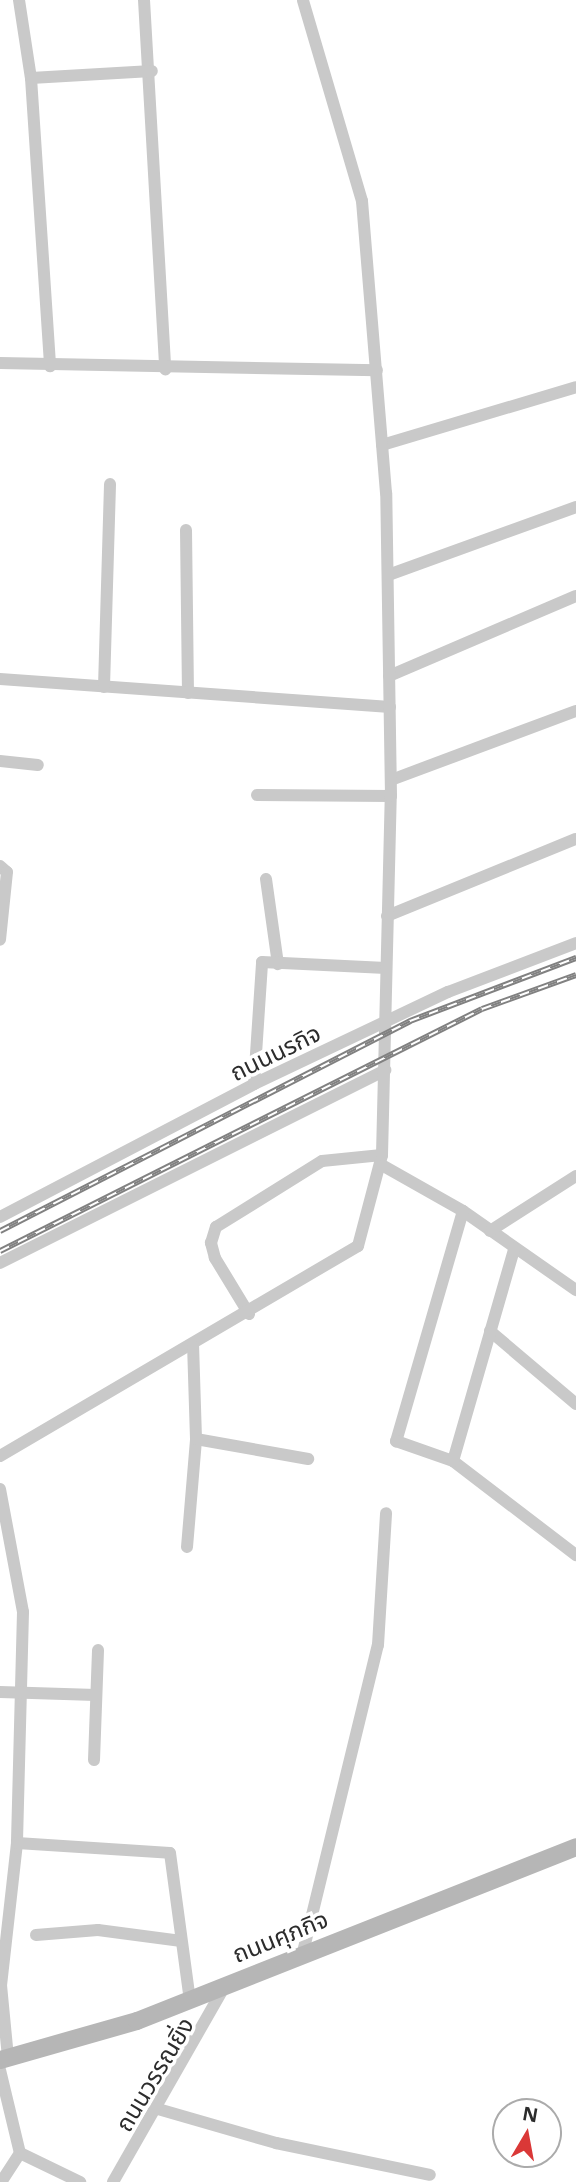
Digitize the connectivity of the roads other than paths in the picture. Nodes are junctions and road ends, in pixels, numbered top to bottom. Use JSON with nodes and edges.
{"nodes":[{"id":1,"x":19,"y":0,"type":"edge"},
{"id":2,"x":144,"y":0,"type":"edge"},
{"id":3,"x":303,"y":0,"type":"edge"},
{"id":4,"x":152,"y":71,"type":"junction"},
{"id":5,"x":31,"y":78,"type":"junction"},
{"id":6,"x":0,"y":363,"type":"edge"},
{"id":7,"x":50,"y":366,"type":"junction"},
{"id":8,"x":165,"y":369,"type":"junction"},
{"id":9,"x":377,"y":370,"type":"junction"},
{"id":10,"x":576,"y":387,"type":"edge"},
{"id":11,"x":382,"y":445,"type":"junction"},
{"id":12,"x":110,"y":484,"type":"dead end"},
{"id":13,"x":576,"y":507,"type":"edge"},
{"id":14,"x":187,"y":530,"type":"dead end"},
{"id":15,"x":391,"y":574,"type":"junction"},
{"id":16,"x":576,"y":596,"type":"edge"},
{"id":17,"x":389,"y":676,"type":"junction"},
{"id":18,"x":0,"y":679,"type":"edge"},
{"id":19,"x":104,"y":687,"type":"junction"},
{"id":20,"x":188,"y":693,"type":"junction"},
{"id":21,"x":390,"y":707,"type":"junction"},
{"id":22,"x":576,"y":711,"type":"edge"},
{"id":23,"x":0,"y":761,"type":"edge"},
{"id":24,"x":38,"y":765,"type":"dead end"},
{"id":25,"x":391,"y":779,"type":"junction"},
{"id":26,"x":257,"y":795,"type":"dead end"},
{"id":27,"x":391,"y":796,"type":"junction"},
{"id":28,"x":576,"y":839,"type":"edge"},
{"id":29,"x":0,"y":866,"type":"edge"},
{"id":30,"x":266,"y":879,"type":"dead end"},
{"id":31,"x":387,"y":916,"type":"junction"},
{"id":32,"x":0,"y":940,"type":"edge"},
{"id":33,"x":576,"y":943,"type":"edge"},
{"id":34,"x":278,"y":964,"type":"junction"},
{"id":35,"x":386,"y":968,"type":"junction"},
{"id":36,"x":386,"y":1022,"type":"junction"},
{"id":37,"x":385,"y":1070,"type":"junction"},
{"id":38,"x":254,"y":1084,"type":"junction"},
{"id":39,"x":381,"y":1159,"type":"junction"},
{"id":40,"x":576,"y":1177,"type":"edge"},
{"id":41,"x":463,"y":1211,"type":"junction"},
{"id":42,"x":0,"y":1217,"type":"edge"},
{"id":43,"x":490,"y":1231,"type":"junction"},
{"id":44,"x":514,"y":1249,"type":"junction"},
{"id":45,"x":0,"y":1263,"type":"edge"},
{"id":46,"x":576,"y":1290,"type":"edge"},
{"id":47,"x":249,"y":1314,"type":"junction"},
{"id":48,"x":491,"y":1331,"type":"junction"},
{"id":49,"x":192,"y":1346,"type":"junction"},
{"id":50,"x":576,"y":1404,"type":"edge"},
{"id":51,"x":196,"y":1439,"type":"junction"},
{"id":52,"x":0,"y":1456,"type":"edge"},
{"id":53,"x":308,"y":1458,"type":"dead end"},
{"id":54,"x":453,"y":1461,"type":"junction"},
{"id":55,"x":0,"y":1489,"type":"edge"},
{"id":56,"x":386,"y":1513,"type":"dead end"},
{"id":57,"x":187,"y":1547,"type":"dead end"},
{"id":58,"x":576,"y":1555,"type":"edge"},
{"id":59,"x":98,"y":1650,"type":"dead end"},
{"id":60,"x":0,"y":1692,"type":"edge"},
{"id":61,"x":23,"y":1692,"type":"junction"},
{"id":62,"x":96,"y":1695,"type":"junction"},
{"id":63,"x":94,"y":1760,"type":"dead end"},
{"id":64,"x":17,"y":1843,"type":"junction"},
{"id":65,"x":576,"y":1847,"type":"edge"},
{"id":66,"x":36,"y":1934,"type":"dead end"},
{"id":67,"x":181,"y":1941,"type":"junction"},
{"id":68,"x":303,"y":1952,"type":"junction"},
{"id":69,"x":226,"y":1984,"type":"junction"},
{"id":70,"x":190,"y":2001,"type":"junction"},
{"id":71,"x":3,"y":2063,"type":"edge"},
{"id":72,"x":158,"y":2109,"type":"junction"},
{"id":73,"x":20,"y":2153,"type":"junction"},
{"id":74,"x":3,"y":2164,"type":"edge"},
{"id":75,"x":430,"y":2175,"type":"dead end"},
{"id":76,"x":1,"y":2182,"type":"edge"},
{"id":77,"x":80,"y":2182,"type":"edge"},
{"id":78,"x":113,"y":2182,"type":"edge"}],
"edges":[{"from":1,"to":5,"type":"street"},
{"from":2,"to":4,"type":"street"},
{"from":3,"to":9,"type":"street"},
{"from":4,"to":5,"type":"street"},
{"from":4,"to":8,"type":"street"},
{"from":5,"to":7,"type":"street"},
{"from":6,"to":7,"type":"street"},
{"from":7,"to":8,"type":"street"},
{"from":8,"to":9,"type":"street"},
{"from":9,"to":11,"type":"street"},
{"from":10,"to":11,"type":"street"},
{"from":11,"to":15,"type":"street"},
{"from":12,"to":19,"type":"street"},
{"from":13,"to":15,"type":"street"},
{"from":14,"to":20,"type":"street"},
{"from":15,"to":17,"type":"street"},
{"from":16,"to":17,"type":"street"},
{"from":17,"to":21,"type":"street"},
{"from":18,"to":19,"type":"street"},
{"from":19,"to":20,"type":"street"},
{"from":20,"to":21,"type":"street"},
{"from":21,"to":25,"type":"street"},
{"from":22,"to":25,"type":"street"},
{"from":23,"to":24,"type":"street"},
{"from":25,"to":27,"type":"street"},
{"from":26,"to":27,"type":"street"},
{"from":27,"to":31,"type":"street"},
{"from":28,"to":31,"type":"street"},
{"from":29,"to":32,"type":"street"},
{"from":30,"to":34,"type":"street"},
{"from":31,"to":35,"type":"street"},
{"from":33,"to":36,"type":"street","name":"ถนนนรกิจ"},
{"from":34,"to":35,"type":"street"},
{"from":34,"to":38,"type":"street"},
{"from":35,"to":36,"type":"street"},
{"from":36,"to":37,"type":"street"},
{"from":36,"to":38,"type":"street","name":"ถนนนรกิจ"},
{"from":37,"to":39,"type":"street"},
{"from":37,"to":45,"type":"street"},
{"from":38,"to":42,"type":"street","name":"ถนนนรกิจ"},
{"from":39,"to":41,"type":"street"},
{"from":39,"to":47,"type":"street"},
{"from":39,"to":47,"type":"street"},
{"from":40,"to":43,"type":"street"},
{"from":41,"to":43,"type":"street"},
{"from":41,"to":54,"type":"street"},
{"from":43,"to":44,"type":"street"},
{"from":44,"to":46,"type":"street"},
{"from":44,"to":48,"type":"street"},
{"from":47,"to":49,"type":"street"},
{"from":48,"to":50,"type":"street"},
{"from":48,"to":54,"type":"street"},
{"from":49,"to":51,"type":"street"},
{"from":49,"to":52,"type":"street"},
{"from":51,"to":53,"type":"street"},
{"from":51,"to":57,"type":"street"},
{"from":54,"to":58,"type":"street"},
{"from":55,"to":61,"type":"street"},
{"from":56,"to":68,"type":"street"},
{"from":59,"to":62,"type":"street"},
{"from":60,"to":61,"type":"street"},
{"from":61,"to":62,"type":"street"},
{"from":61,"to":64,"type":"street"},
{"from":62,"to":63,"type":"street"},
{"from":64,"to":67,"type":"street"},
{"from":64,"to":71,"type":"street"},
{"from":65,"to":68,"type":"main road","name":"ถนนศุภกิจ"},
{"from":66,"to":67,"type":"street"},
{"from":67,"to":70,"type":"street"},
{"from":68,"to":69,"type":"main road","name":"ถนนศุภกิจ"},
{"from":69,"to":70,"type":"main road","name":"ถนนศุภกิจ"},
{"from":69,"to":72,"type":"street","name":"ถนนวรรณยิ่ง"},
{"from":70,"to":71,"type":"main road","name":"ถนนศุภกิจ"},
{"from":71,"to":73,"type":"street"},
{"from":72,"to":75,"type":"street"},
{"from":72,"to":78,"type":"street","name":"ถนนวรรณยิ่ง"},
{"from":73,"to":74,"type":"street"},
{"from":73,"to":77,"type":"street"},
{"from":74,"to":76,"type":"street"}]}
